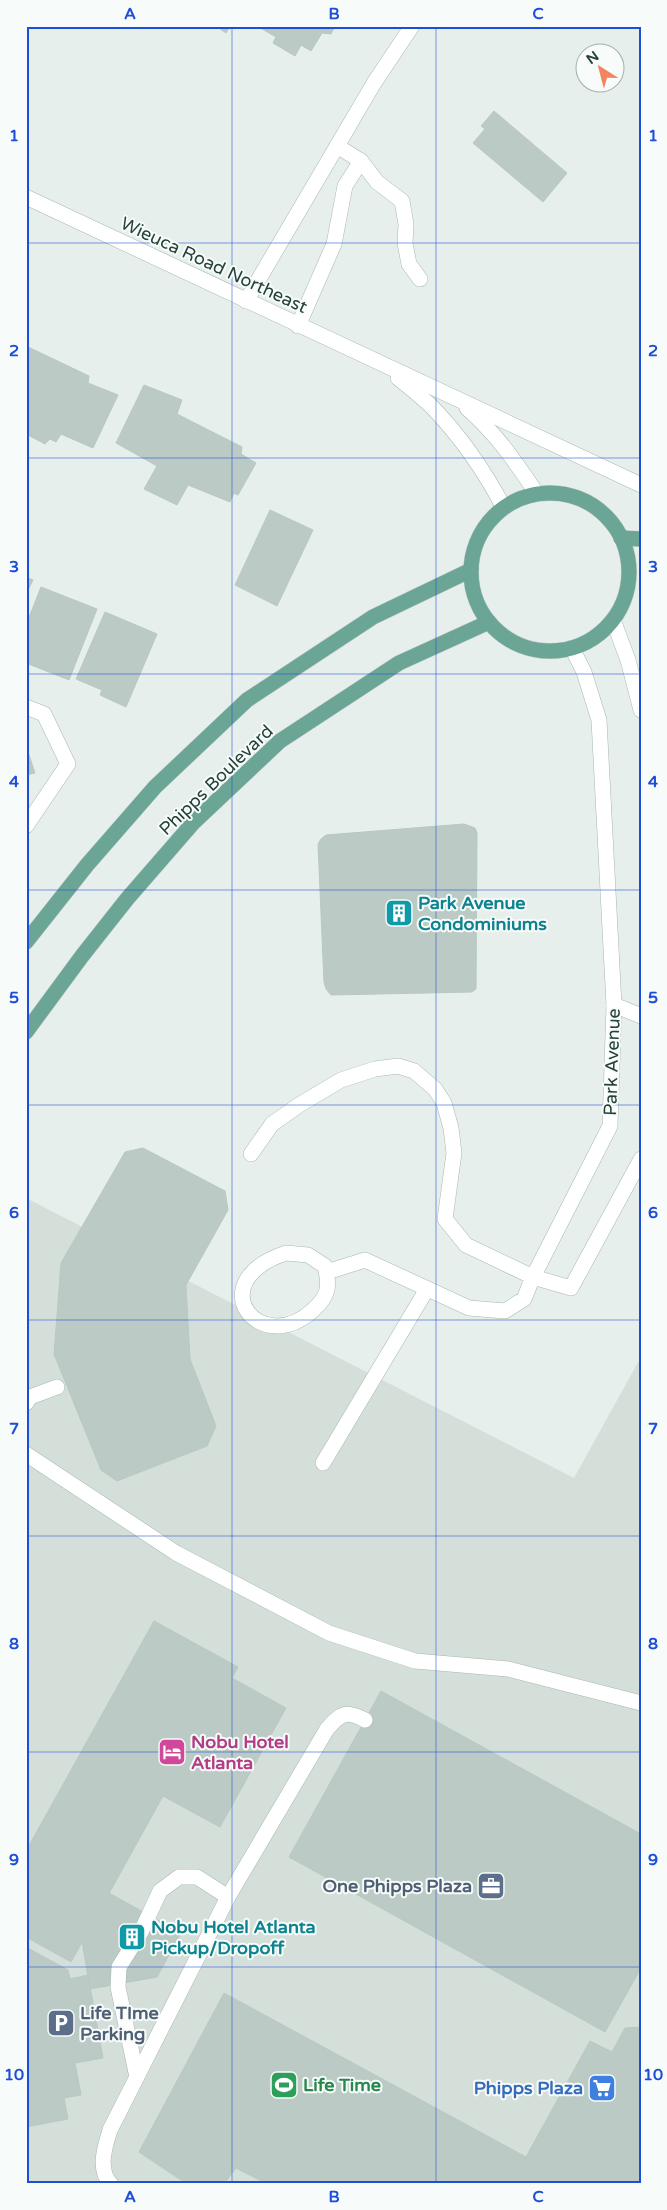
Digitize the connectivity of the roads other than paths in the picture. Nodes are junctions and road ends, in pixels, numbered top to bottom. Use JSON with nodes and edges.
{"nodes":[{"id":1,"x":412,"y":26,"type":"edge"},
{"id":2,"x":337,"y":146,"type":"junction"},
{"id":3,"x":361,"y":161,"type":"junction"},
{"id":4,"x":26,"y":197,"type":"edge"},
{"id":5,"x":420,"y":279,"type":"dead end"},
{"id":6,"x":246,"y":301,"type":"junction"},
{"id":7,"x":298,"y":326,"type":"junction"},
{"id":8,"x":385,"y":367,"type":"junction"},
{"id":9,"x":454,"y":397,"type":"junction"},
{"id":10,"x":641,"y":485,"type":"edge"},
{"id":11,"x":537,"y":494,"type":"junction"},
{"id":12,"x":504,"y":508,"type":"junction"},
{"id":13,"x":621,"y":538,"type":"junction"},
{"id":14,"x":641,"y":539,"type":"edge"},
{"id":15,"x":471,"y":570,"type":"junction"},
{"id":16,"x":634,"y":591,"type":"edge"},
{"id":17,"x":613,"y":620,"type":"junction"},
{"id":18,"x":489,"y":622,"type":"junction"},
{"id":19,"x":572,"y":648,"type":"junction"},
{"id":20,"x":26,"y":707,"type":"edge"},
{"id":21,"x":641,"y":710,"type":"edge"},
{"id":22,"x":26,"y":826,"type":"edge"},
{"id":23,"x":26,"y":942,"type":"edge"},
{"id":24,"x":614,"y":1005,"type":"junction"},
{"id":25,"x":641,"y":1016,"type":"edge"},
{"id":26,"x":26,"y":1032,"type":"edge"},
{"id":27,"x":251,"y":1154,"type":"dead end"},
{"id":28,"x":641,"y":1159,"type":"edge"},
{"id":29,"x":327,"y":1272,"type":"junction"},
{"id":30,"x":533,"y":1277,"type":"junction"},
{"id":31,"x":427,"y":1289,"type":"junction"},
{"id":32,"x":58,"y":1387,"type":"dead end"},
{"id":33,"x":26,"y":1403,"type":"edge"},
{"id":34,"x":26,"y":1454,"type":"edge"},
{"id":35,"x":323,"y":1463,"type":"dead end"},
{"id":36,"x":641,"y":1703,"type":"edge"},
{"id":37,"x":365,"y":1720,"type":"dead end"},
{"id":38,"x":228,"y":1897,"type":"junction"},
{"id":39,"x":164,"y":2022,"type":"junction"},
{"id":40,"x":127,"y":2026,"type":"junction"},
{"id":41,"x":137,"y":2077,"type":"junction"},
{"id":42,"x":109,"y":2183,"type":"edge"}],
"edges":[{"from":1,"to":2,"type":"street"},
{"from":2,"to":3,"type":"street"},
{"from":2,"to":6,"type":"street"},
{"from":3,"to":5,"type":"street"},
{"from":3,"to":7,"type":"street"},
{"from":4,"to":6,"type":"street","name":"Wieuca Road Northeast"},
{"from":6,"to":7,"type":"street","name":"Wieuca Road Northeast"},
{"from":7,"to":8,"type":"street","name":"Wieuca Road Northeast"},
{"from":8,"to":9,"type":"street","name":"Wieuca Road Northeast"},
{"from":8,"to":12,"type":"street","name":"Wieuca Road Northeast"},
{"from":9,"to":10,"type":"street","name":"Wieuca Road Northeast"},
{"from":9,"to":11,"type":"street","name":"Wieuca Road Northeast"},
{"from":11,"to":12,"type":"main road"},
{"from":11,"to":13,"type":"main road"},
{"from":12,"to":15,"type":"main road"},
{"from":13,"to":14,"type":"main road"},
{"from":13,"to":16,"type":"main road"},
{"from":15,"to":18,"type":"main road"},
{"from":15,"to":23,"type":"main road","name":"Phipps Boulevard"},
{"from":16,"to":17,"type":"main road"},
{"from":17,"to":19,"type":"main road"},
{"from":17,"to":21,"type":"street"},
{"from":18,"to":19,"type":"main road"},
{"from":18,"to":26,"type":"main road","name":"Phipps Boulevard"},
{"from":19,"to":24,"type":"street","name":"Park Avenue"},
{"from":20,"to":22,"type":"street"},
{"from":24,"to":25,"type":"street"},
{"from":24,"to":30,"type":"street","name":"Park Avenue"},
{"from":27,"to":30,"type":"street"},
{"from":28,"to":30,"type":"street"},
{"from":29,"to":29,"type":"street"},
{"from":29,"to":31,"type":"street","name":"Park Avenue"},
{"from":30,"to":31,"type":"street","name":"Park Avenue"},
{"from":31,"to":35,"type":"street"},
{"from":32,"to":33,"type":"street"},
{"from":34,"to":36,"type":"street"},
{"from":37,"to":38,"type":"street"},
{"from":38,"to":39,"type":"street"},
{"from":38,"to":40,"type":"street"},
{"from":39,"to":40,"type":"street"},
{"from":39,"to":41,"type":"street"},
{"from":40,"to":41,"type":"street"},
{"from":41,"to":42,"type":"street"}]}
